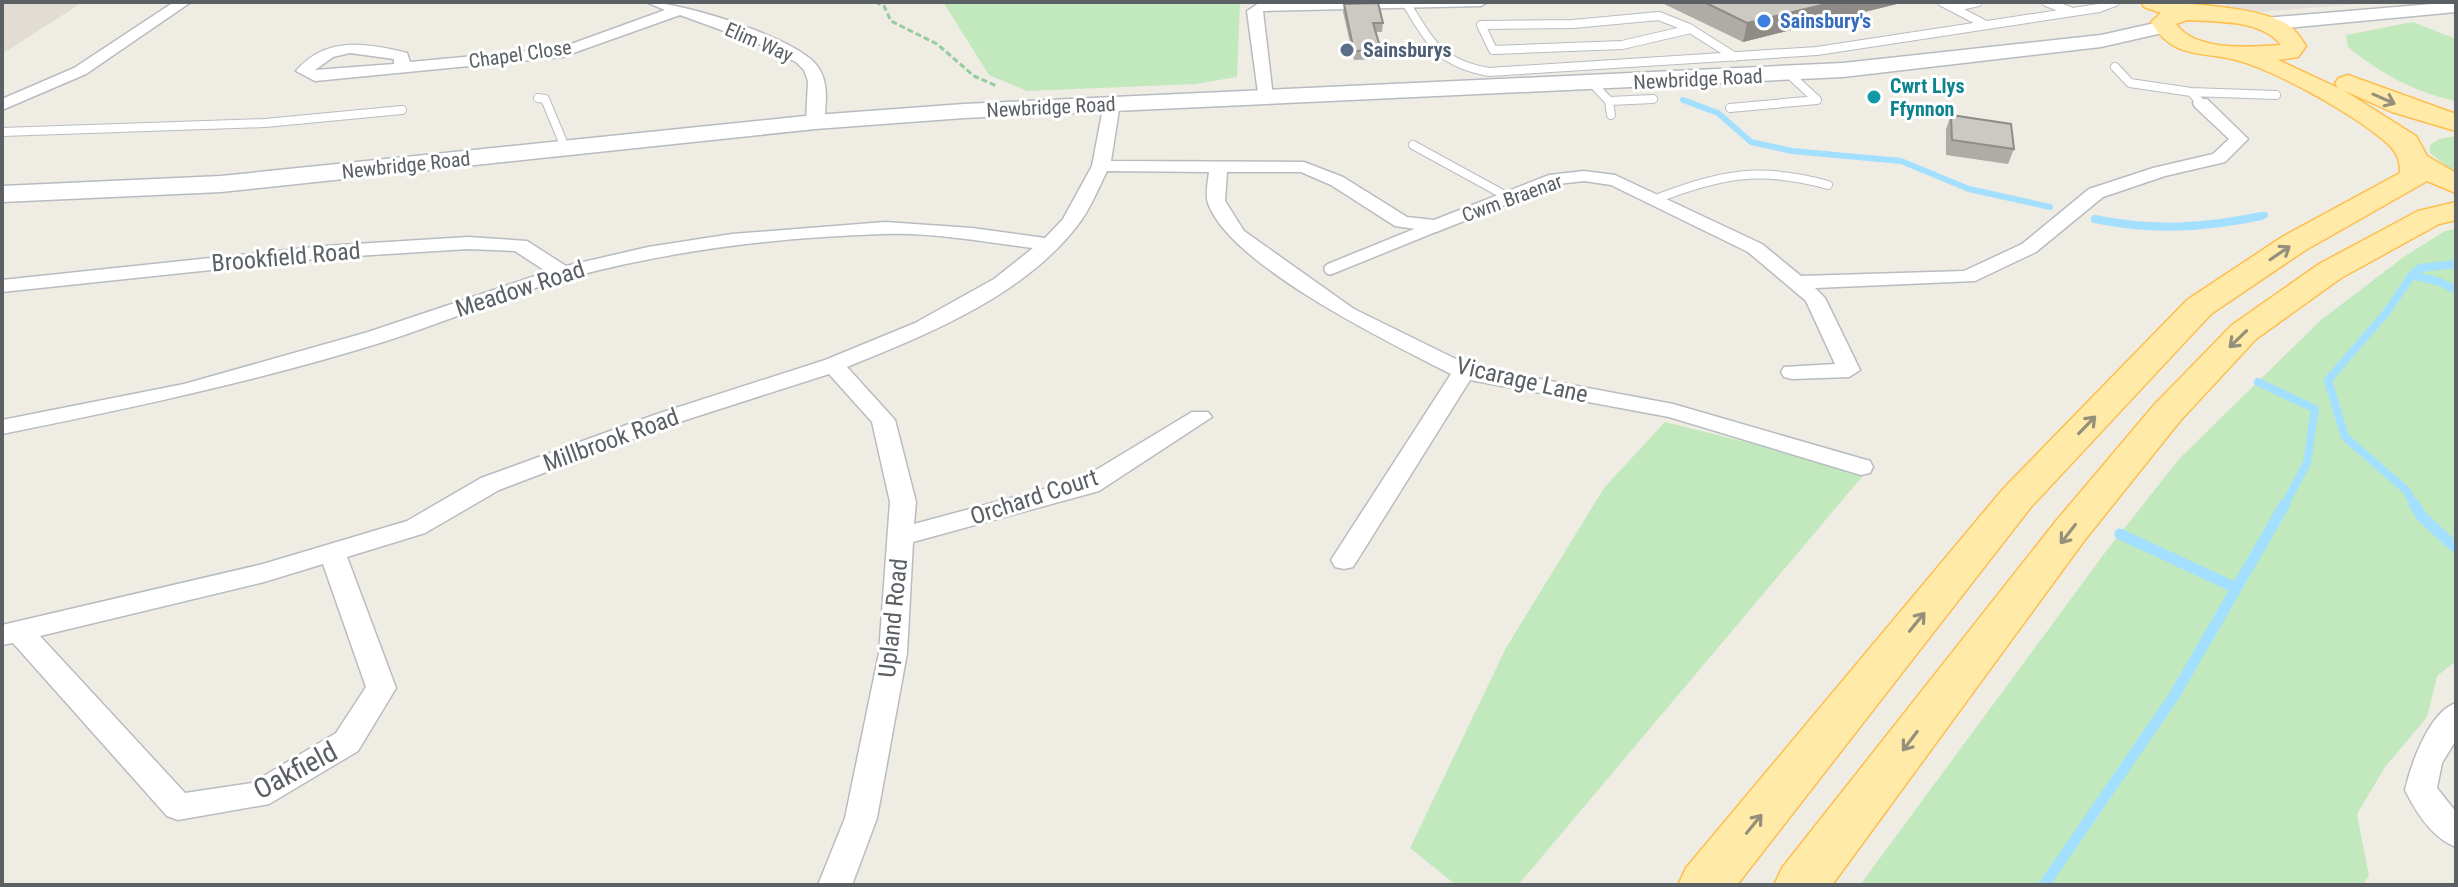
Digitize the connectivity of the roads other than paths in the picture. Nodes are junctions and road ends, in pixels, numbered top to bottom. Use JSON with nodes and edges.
{"nodes":[{"id":1,"x":184,"y":2,"type":"edge"},
{"id":2,"x":653,"y":2,"type":"edge"},
{"id":3,"x":1481,"y":2,"type":"edge"},
{"id":4,"x":1942,"y":2,"type":"edge"},
{"id":5,"x":1978,"y":2,"type":"edge"},
{"id":6,"x":2046,"y":2,"type":"edge"},
{"id":7,"x":2115,"y":2,"type":"edge"},
{"id":8,"x":2152,"y":2,"type":"edge"},
{"id":9,"x":1406,"y":3,"type":"edge"},
{"id":10,"x":1257,"y":4,"type":"edge"},
{"id":11,"x":1956,"y":7,"type":"junction"},
{"id":12,"x":2456,"y":7,"type":"edge"},
{"id":13,"x":680,"y":10,"type":"junction"},
{"id":14,"x":2072,"y":12,"type":"junction"},
{"id":15,"x":2187,"y":13,"type":"junction"},
{"id":16,"x":1984,"y":24,"type":"junction"},
{"id":17,"x":2264,"y":24,"type":"junction"},
{"id":18,"x":2164,"y":27,"type":"junction"},
{"id":19,"x":1691,"y":29,"type":"junction"},
{"id":20,"x":2101,"y":41,"type":"junction"},
{"id":21,"x":2209,"y":49,"type":"junction"},
{"id":22,"x":2289,"y":52,"type":"junction"},
{"id":23,"x":2235,"y":54,"type":"junction"},
{"id":24,"x":1735,"y":57,"type":"junction"},
{"id":25,"x":2115,"y":67,"type":"dead end"},
{"id":26,"x":403,"y":68,"type":"junction"},
{"id":27,"x":1789,"y":74,"type":"junction"},
{"id":28,"x":1601,"y":92,"type":"junction"},
{"id":29,"x":2276,"y":95,"type":"dead end"},
{"id":30,"x":1265,"y":97,"type":"junction"},
{"id":31,"x":538,"y":98,"type":"dead end"},
{"id":32,"x":2196,"y":98,"type":"junction"},
{"id":33,"x":1653,"y":99,"type":"dead end"},
{"id":34,"x":1112,"y":103,"type":"junction"},
{"id":35,"x":2,"y":105,"type":"edge"},
{"id":36,"x":1730,"y":108,"type":"dead end"},
{"id":37,"x":402,"y":110,"type":"dead end"},
{"id":38,"x":1611,"y":115,"type":"dead end"},
{"id":39,"x":815,"y":122,"type":"junction"},
{"id":40,"x":2456,"y":126,"type":"edge"},
{"id":41,"x":2,"y":132,"type":"edge"},
{"id":42,"x":1413,"y":145,"type":"dead end"},
{"id":43,"x":565,"y":147,"type":"junction"},
{"id":44,"x":2409,"y":152,"type":"junction"},
{"id":45,"x":1101,"y":166,"type":"junction"},
{"id":46,"x":1218,"y":166,"type":"junction"},
{"id":47,"x":2456,"y":184,"type":"edge"},
{"id":48,"x":1828,"y":185,"type":"dead end"},
{"id":49,"x":2,"y":194,"type":"edge"},
{"id":50,"x":1508,"y":197,"type":"junction"},
{"id":51,"x":1656,"y":199,"type":"junction"},
{"id":52,"x":2456,"y":211,"type":"edge"},
{"id":53,"x":1436,"y":226,"type":"junction"},
{"id":54,"x":1050,"y":245,"type":"junction"},
{"id":55,"x":1330,"y":269,"type":"dead end"},
{"id":56,"x":563,"y":273,"type":"junction"},
{"id":57,"x":1795,"y":282,"type":"junction"},
{"id":58,"x":2,"y":286,"type":"edge"},
{"id":59,"x":833,"y":365,"type":"junction"},
{"id":60,"x":1464,"y":372,"type":"junction"},
{"id":61,"x":1792,"y":372,"type":"dead end"},
{"id":62,"x":1200,"y":417,"type":"dead end"},
{"id":63,"x":2,"y":427,"type":"edge"},
{"id":64,"x":1861,"y":467,"type":"dead end"},
{"id":65,"x":901,"y":537,"type":"junction"},
{"id":66,"x":332,"y":552,"type":"junction"},
{"id":67,"x":1344,"y":560,"type":"dead end"},
{"id":68,"x":11,"y":633,"type":"edge"},
{"id":69,"x":2456,"y":715,"type":"edge"},
{"id":70,"x":2456,"y":833,"type":"edge"},
{"id":71,"x":835,"y":885,"type":"edge"},
{"id":72,"x":1705,"y":885,"type":"edge"},
{"id":73,"x":1801,"y":885,"type":"edge"}],
"edges":[{"from":1,"to":35,"type":"street"},
{"from":2,"to":13,"type":"street","name":"Elim Way"},
{"from":3,"to":9,"type":"street"},
{"from":4,"to":11,"type":"lane"},
{"from":5,"to":11,"type":"lane"},
{"from":6,"to":14,"type":"lane"},
{"from":7,"to":14,"type":"lane"},
{"from":8,"to":15,"type":"main road"},
{"from":9,"to":10,"type":"street"},
{"from":9,"to":24,"type":"lane"},
{"from":10,"to":30,"type":"street"},
{"from":11,"to":16,"type":"lane"},
{"from":12,"to":17,"type":"street"},
{"from":13,"to":26,"type":"street","name":"Chapel Close"},
{"from":13,"to":39,"type":"street","name":"Elim Way"},
{"from":14,"to":16,"type":"lane"},
{"from":15,"to":17,"type":"main road"},
{"from":15,"to":18,"type":"main road"},
{"from":16,"to":24,"type":"lane"},
{"from":17,"to":22,"type":"main road"},
{"from":18,"to":20,"type":"main road","name":"Newbridge Road"},
{"from":18,"to":21,"type":"main road"},
{"from":19,"to":19,"type":"lane"},
{"from":19,"to":24,"type":"lane"},
{"from":20,"to":21,"type":"main road","name":"Newbridge Road"},
{"from":20,"to":27,"type":"main road","name":"Newbridge Road"},
{"from":21,"to":23,"type":"main road"},
{"from":22,"to":23,"type":"main road"},
{"from":22,"to":40,"type":"main road","one_way":true},
{"from":23,"to":44,"type":"main road"},
{"from":25,"to":32,"type":"lane"},
{"from":26,"to":26,"type":"street","name":"Chapel Close"},
{"from":27,"to":28,"type":"main road","name":"Newbridge Road"},
{"from":27,"to":36,"type":"lane"},
{"from":28,"to":30,"type":"main road","name":"Newbridge Road"},
{"from":28,"to":33,"type":"lane"},
{"from":28,"to":38,"type":"lane"},
{"from":29,"to":32,"type":"lane"},
{"from":30,"to":34,"type":"main road","name":"Newbridge Road"},
{"from":31,"to":43,"type":"lane"},
{"from":32,"to":57,"type":"street"},
{"from":34,"to":39,"type":"main road","name":"Newbridge Road"},
{"from":34,"to":45,"type":"street","name":"Millbrook Road"},
{"from":37,"to":41,"type":"lane"},
{"from":39,"to":43,"type":"main road","name":"Newbridge Road"},
{"from":40,"to":44,"type":"main road"},
{"from":42,"to":50,"type":"lane"},
{"from":43,"to":49,"type":"main road","name":"Newbridge Road"},
{"from":44,"to":47,"type":"main road"},
{"from":72,"to":44,"type":"main road","one_way":true},
{"from":45,"to":46,"type":"street","name":"Cwm Braenar"},
{"from":45,"to":54,"type":"street","name":"Millbrook Road"},
{"from":46,"to":53,"type":"street","name":"Cwm Braenar"},
{"from":46,"to":60,"type":"street","name":"Vicarage Lane"},
{"from":48,"to":51,"type":"lane"},
{"from":50,"to":51,"type":"street","name":"Cwm Braenar"},
{"from":50,"to":53,"type":"street","name":"Cwm Braenar"},
{"from":51,"to":57,"type":"street","name":"Cwm Braenar"},
{"from":52,"to":73,"type":"main road","one_way":true},
{"from":53,"to":55,"type":"lane"},
{"from":54,"to":56,"type":"street","name":"Meadow Road"},
{"from":54,"to":59,"type":"street","name":"Millbrook Road"},
{"from":56,"to":58,"type":"street","name":"Brookfield Road"},
{"from":56,"to":63,"type":"street","name":"Meadow Road"},
{"from":57,"to":61,"type":"street","name":"Cwm Braenar"},
{"from":59,"to":65,"type":"street","name":"Upland Road"},
{"from":59,"to":66,"type":"street","name":"Millbrook Road"},
{"from":60,"to":64,"type":"street","name":"Vicarage Lane"},
{"from":60,"to":67,"type":"street"},
{"from":62,"to":65,"type":"street","name":"Orchard Court"},
{"from":65,"to":71,"type":"street","name":"Upland Road"},
{"from":66,"to":68,"type":"street","name":"Millbrook Road"},
{"from":66,"to":68,"type":"street","name":"Oakfield"},
{"from":69,"to":70,"type":"street"}]}
